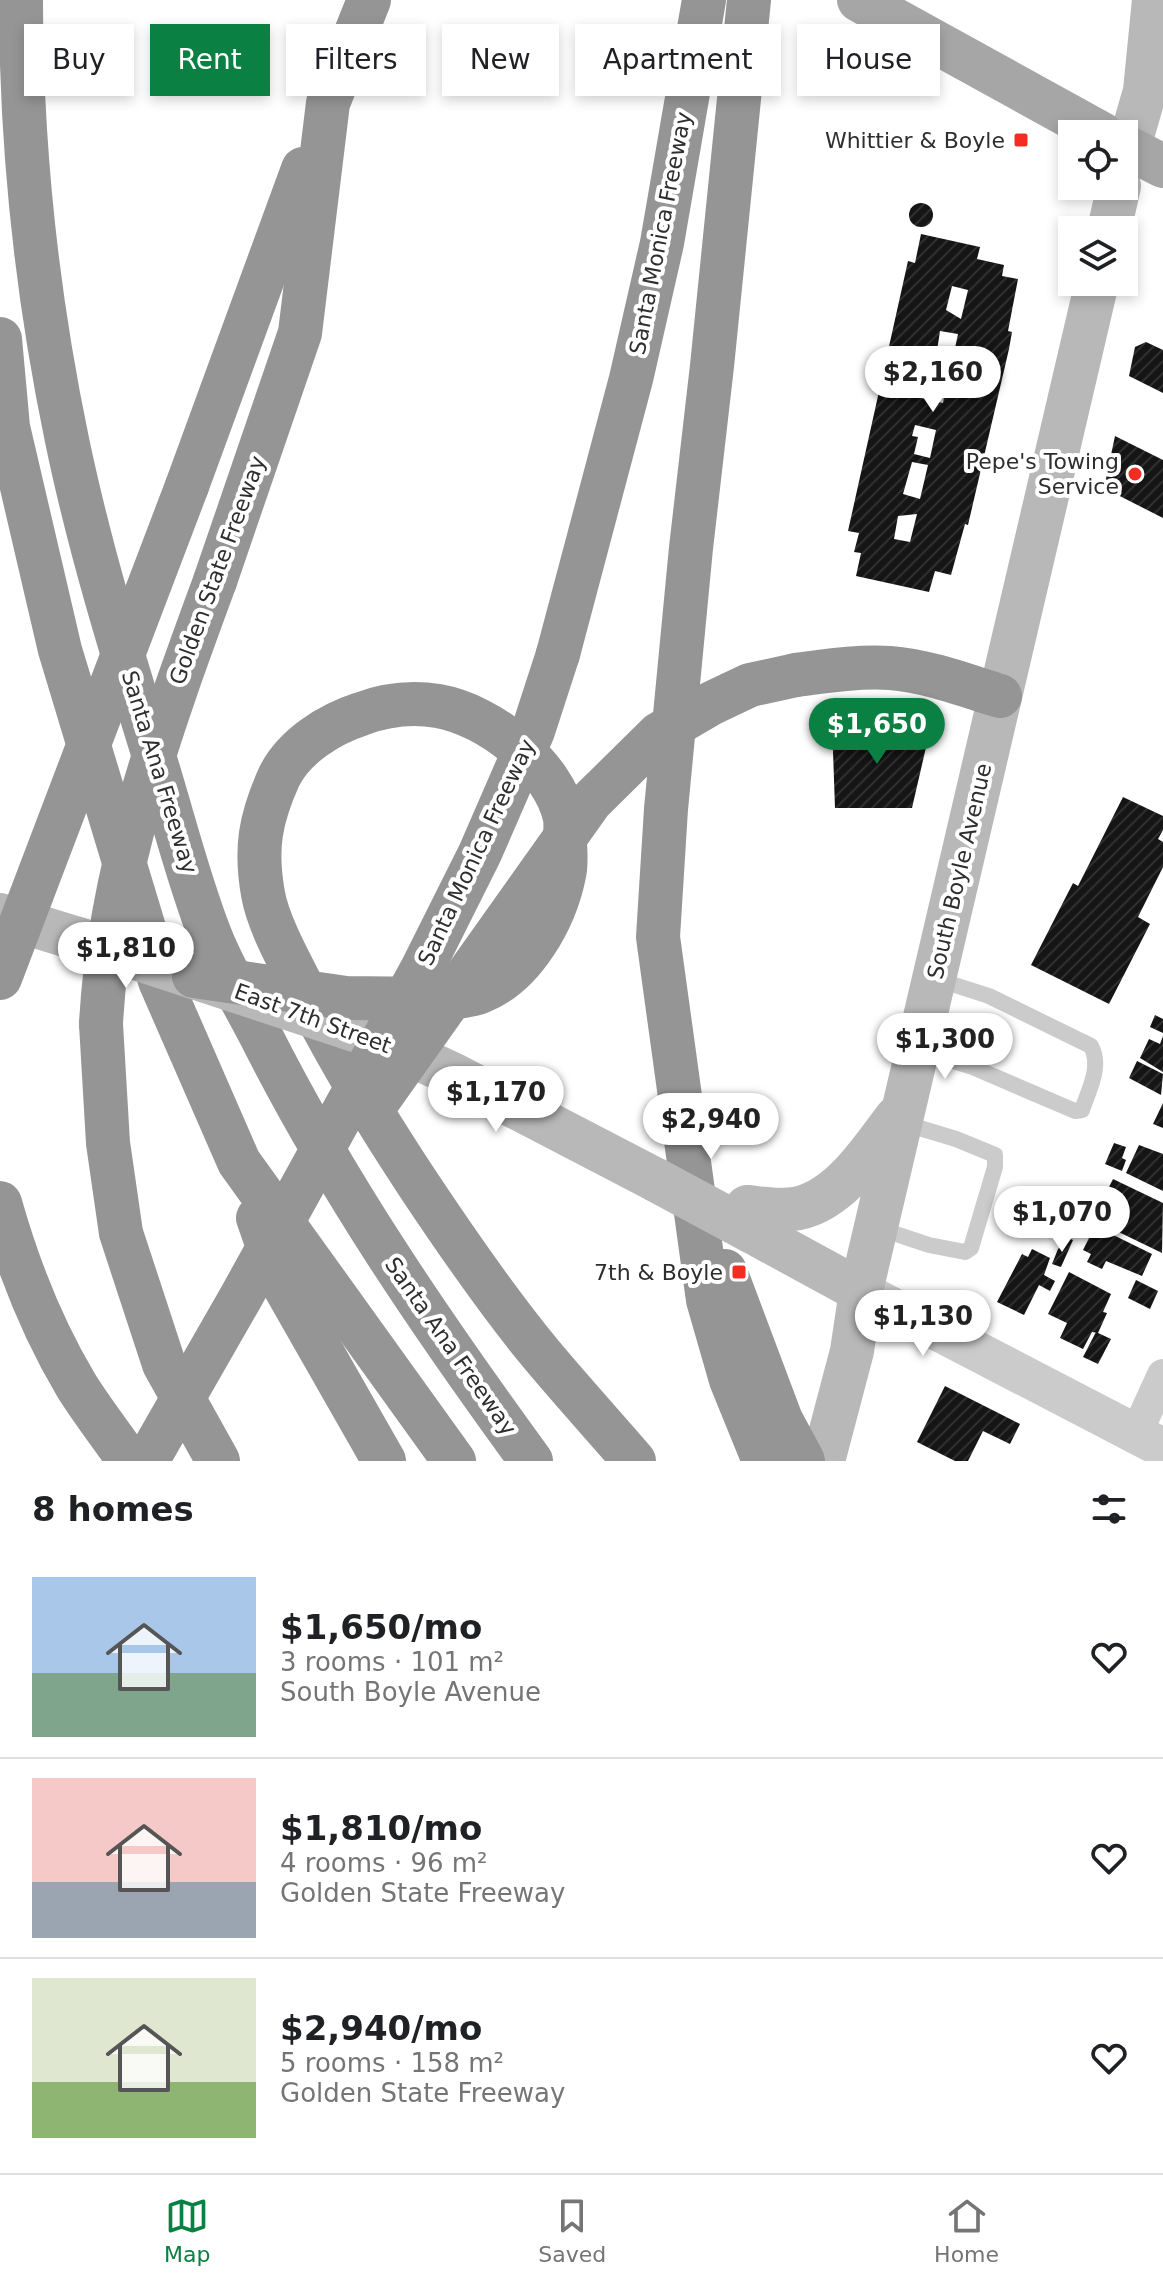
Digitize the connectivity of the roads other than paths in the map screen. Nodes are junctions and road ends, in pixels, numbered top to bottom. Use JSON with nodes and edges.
{"nodes":[{"id":1,"x":21,"y":0,"type":"edge"},
{"id":2,"x":369,"y":0,"type":"edge"},
{"id":3,"x":704,"y":0,"type":"edge"},
{"id":4,"x":749,"y":0,"type":"edge"},
{"id":5,"x":859,"y":0,"type":"edge"},
{"id":6,"x":1154,"y":0,"type":"edge"},
{"id":7,"x":328,"y":103,"type":"junction"},
{"id":8,"x":1064,"y":120,"type":"edge"},
{"id":9,"x":1137,"y":120,"type":"edge"},
{"id":10,"x":1094,"y":296,"type":"edge"},
{"id":11,"x":0,"y":339,"type":"edge"},
{"id":12,"x":1000,"y":696,"type":"junction"},
{"id":13,"x":0,"y":915,"type":"edge"},
{"id":14,"x":194,"y":976,"type":"junction"},
{"id":15,"x":0,"y":978,"type":"edge"},
{"id":16,"x":935,"y":978,"type":"junction"},
{"id":17,"x":918,"y":1050,"type":"junction"},
{"id":18,"x":902,"y":1116,"type":"junction"},
{"id":19,"x":239,"y":1162,"type":"junction"},
{"id":20,"x":674,"y":1185,"type":"junction"},
{"id":21,"x":0,"y":1203,"type":"edge"},
{"id":22,"x":749,"y":1219,"type":"junction"},
{"id":23,"x":877,"y":1227,"type":"junction"},
{"id":24,"x":861,"y":1291,"type":"junction"},
{"id":25,"x":241,"y":1297,"type":"junction"},
{"id":26,"x":1163,"y":1375,"type":"edge"},
{"id":27,"x":1150,"y":1441,"type":"edge"},
{"id":28,"x":818,"y":1455,"type":"edge"},
{"id":29,"x":129,"y":1461,"type":"edge"},
{"id":30,"x":147,"y":1461,"type":"edge"},
{"id":31,"x":218,"y":1461,"type":"edge"},
{"id":32,"x":384,"y":1461,"type":"edge"},
{"id":33,"x":454,"y":1461,"type":"edge"},
{"id":34,"x":531,"y":1461,"type":"edge"},
{"id":35,"x":634,"y":1461,"type":"edge"},
{"id":36,"x":764,"y":1461,"type":"edge"}],
"edges":[{"from":1,"to":34,"type":"highway","name":"Santa Ana Freeway"},
{"from":2,"to":7,"type":"highway","name":"Golden State Freeway"},
{"from":3,"to":25,"type":"highway","name":"Santa Monica Freeway","bridge":true},
{"from":4,"to":20,"type":"highway"},
{"from":5,"to":8,"type":"main road"},
{"from":6,"to":9,"type":"main road"},
{"from":7,"to":15,"type":"highway","bridge":true},
{"from":7,"to":31,"type":"highway","name":"Golden State Freeway","bridge":true},
{"from":10,"to":12,"type":"main road","name":"South Boyle Avenue"},
{"from":11,"to":19,"type":"highway"},
{"from":12,"to":16,"type":"main road","name":"South Boyle Avenue"},
{"from":12,"to":25,"type":"highway","bridge":true},
{"from":13,"to":14,"type":"main road","name":"East 7th Street","bridge":true},
{"from":14,"to":20,"type":"main road","name":"East 7th Street","bridge":true},
{"from":14,"to":35,"type":"highway","bridge":true},
{"from":16,"to":17,"type":"main road","name":"South Boyle Avenue"},
{"from":16,"to":17,"type":"lane"},
{"from":17,"to":18,"type":"main road","name":"South Boyle Avenue"},
{"from":18,"to":22,"type":"main road"},
{"from":18,"to":23,"type":"main road","name":"South Boyle Avenue"},
{"from":18,"to":23,"type":"lane"},
{"from":19,"to":32,"type":"highway"},
{"from":19,"to":33,"type":"highway"},
{"from":20,"to":22,"type":"main road","name":"East 7th Street","bridge":true},
{"from":20,"to":28,"type":"highway"},
{"from":20,"to":36,"type":"highway"},
{"from":21,"to":29,"type":"highway"},
{"from":22,"to":24,"type":"main road","name":"East 7th Street"},
{"from":23,"to":24,"type":"main road","name":"South Boyle Avenue"},
{"from":24,"to":27,"type":"street","name":"East 7th Street"},
{"from":24,"to":28,"type":"main road","name":"South Boyle Avenue"},
{"from":25,"to":30,"type":"highway","name":"Santa Monica Freeway","bridge":true},
{"from":26,"to":27,"type":"street"}]}
